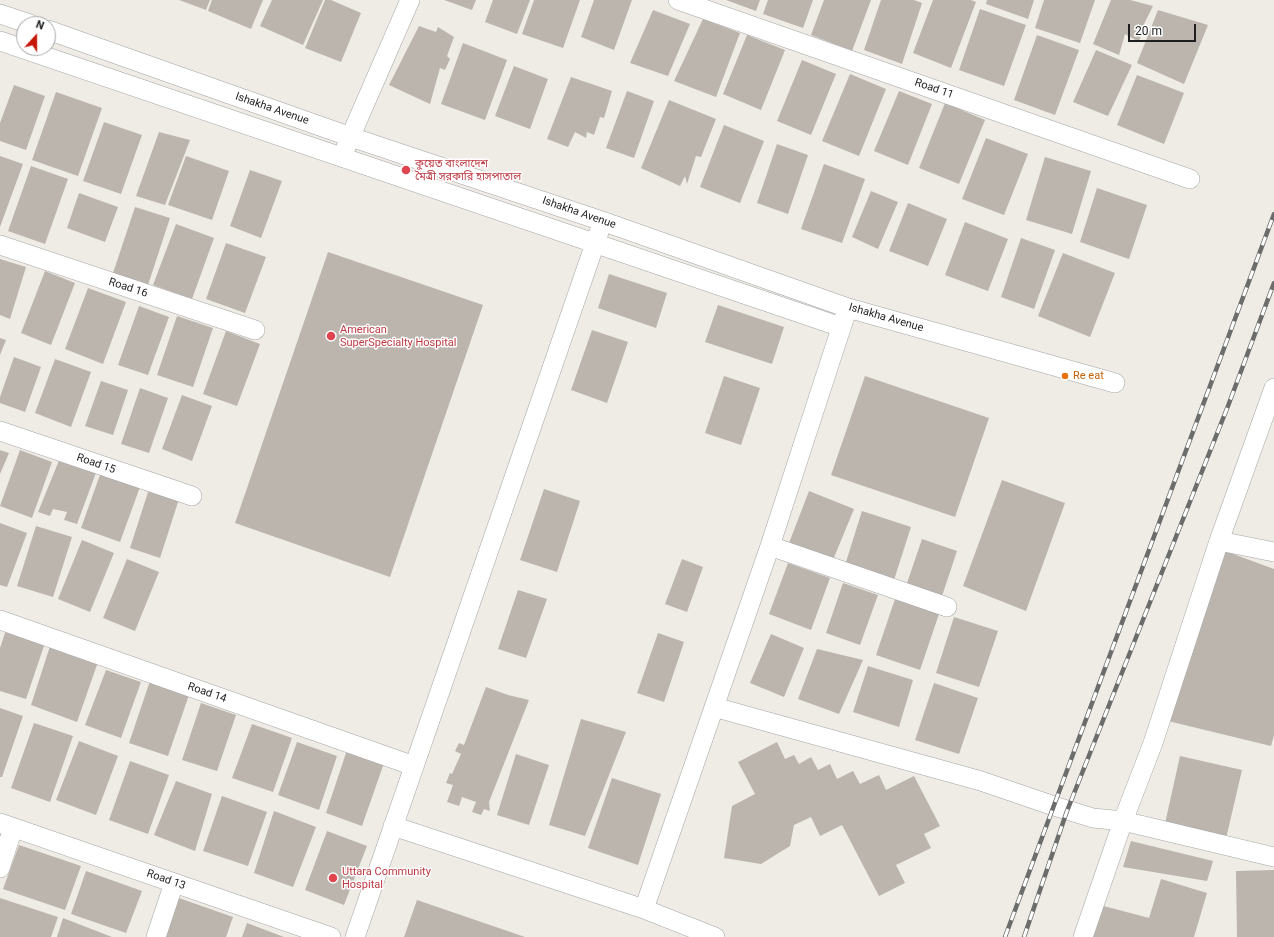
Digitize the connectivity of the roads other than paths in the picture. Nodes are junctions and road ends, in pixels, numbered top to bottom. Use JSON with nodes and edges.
{"nodes":[{"id":1,"x":410,"y":0,"type":"edge"},
{"id":2,"x":678,"y":0,"type":"edge"},
{"id":3,"x":0,"y":14,"type":"edge"},
{"id":4,"x":16,"y":19,"type":"edge"},
{"id":5,"x":56,"y":33,"type":"edge"},
{"id":6,"x":0,"y":42,"type":"edge"},
{"id":7,"x":351,"y":137,"type":"junction"},
{"id":8,"x":342,"y":157,"type":"junction"},
{"id":9,"x":1190,"y":179,"type":"dead end"},
{"id":10,"x":602,"y":221,"type":"junction"},
{"id":11,"x":595,"y":243,"type":"junction"},
{"id":12,"x":0,"y":245,"type":"edge"},
{"id":13,"x":848,"y":308,"type":"junction"},
{"id":14,"x":842,"y":327,"type":"junction"},
{"id":15,"x":255,"y":330,"type":"dead end"},
{"id":16,"x":1115,"y":383,"type":"dead end"},
{"id":17,"x":1274,"y":388,"type":"edge"},
{"id":18,"x":0,"y":431,"type":"edge"},
{"id":19,"x":192,"y":496,"type":"dead end"},
{"id":20,"x":1219,"y":542,"type":"junction"},
{"id":21,"x":770,"y":546,"type":"junction"},
{"id":22,"x":1274,"y":552,"type":"edge"},
{"id":23,"x":948,"y":606,"type":"dead end"},
{"id":24,"x":0,"y":620,"type":"edge"},
{"id":25,"x":714,"y":707,"type":"junction"},
{"id":26,"x":414,"y":766,"type":"junction"},
{"id":27,"x":1123,"y":821,"type":"junction"},
{"id":28,"x":7,"y":826,"type":"edge"},
{"id":29,"x":393,"y":826,"type":"junction"},
{"id":30,"x":1274,"y":857,"type":"edge"},
{"id":31,"x":0,"y":868,"type":"edge"},
{"id":32,"x":174,"y":883,"type":"junction"},
{"id":33,"x":644,"y":909,"type":"junction"},
{"id":34,"x":156,"y":937,"type":"edge"},
{"id":35,"x":331,"y":937,"type":"edge"},
{"id":36,"x":355,"y":937,"type":"edge"},
{"id":37,"x":715,"y":937,"type":"edge"},
{"id":38,"x":1083,"y":937,"type":"edge"}],
"edges":[{"from":1,"to":7,"type":"street"},
{"from":2,"to":9,"type":"street","name":"Road 11"},
{"from":3,"to":4,"type":"street"},
{"from":5,"to":7,"type":"street","name":"Ishakha Avenue"},
{"from":6,"to":8,"type":"street"},
{"from":7,"to":8,"type":"street"},
{"from":7,"to":10,"type":"street","name":"Ishakha Avenue"},
{"from":8,"to":11,"type":"street"},
{"from":10,"to":11,"type":"street"},
{"from":10,"to":13,"type":"street","name":"Ishakha Avenue"},
{"from":11,"to":14,"type":"street"},
{"from":11,"to":26,"type":"street"},
{"from":12,"to":15,"type":"street","name":"Road 16"},
{"from":13,"to":14,"type":"street"},
{"from":13,"to":16,"type":"street","name":"Ishakha Avenue"},
{"from":14,"to":21,"type":"street"},
{"from":17,"to":20,"type":"street"},
{"from":18,"to":19,"type":"street","name":"Road 15"},
{"from":20,"to":22,"type":"street"},
{"from":20,"to":27,"type":"street"},
{"from":21,"to":23,"type":"street"},
{"from":21,"to":25,"type":"street"},
{"from":24,"to":26,"type":"street","name":"Road 14"},
{"from":25,"to":27,"type":"street"},
{"from":25,"to":33,"type":"street"},
{"from":26,"to":29,"type":"street"},
{"from":27,"to":30,"type":"street"},
{"from":27,"to":38,"type":"street"},
{"from":28,"to":31,"type":"street"},
{"from":28,"to":32,"type":"street","name":"Road 13"},
{"from":29,"to":33,"type":"street"},
{"from":29,"to":36,"type":"street"},
{"from":32,"to":34,"type":"street"},
{"from":32,"to":35,"type":"street","name":"Road 13"},
{"from":33,"to":37,"type":"street"}]}
